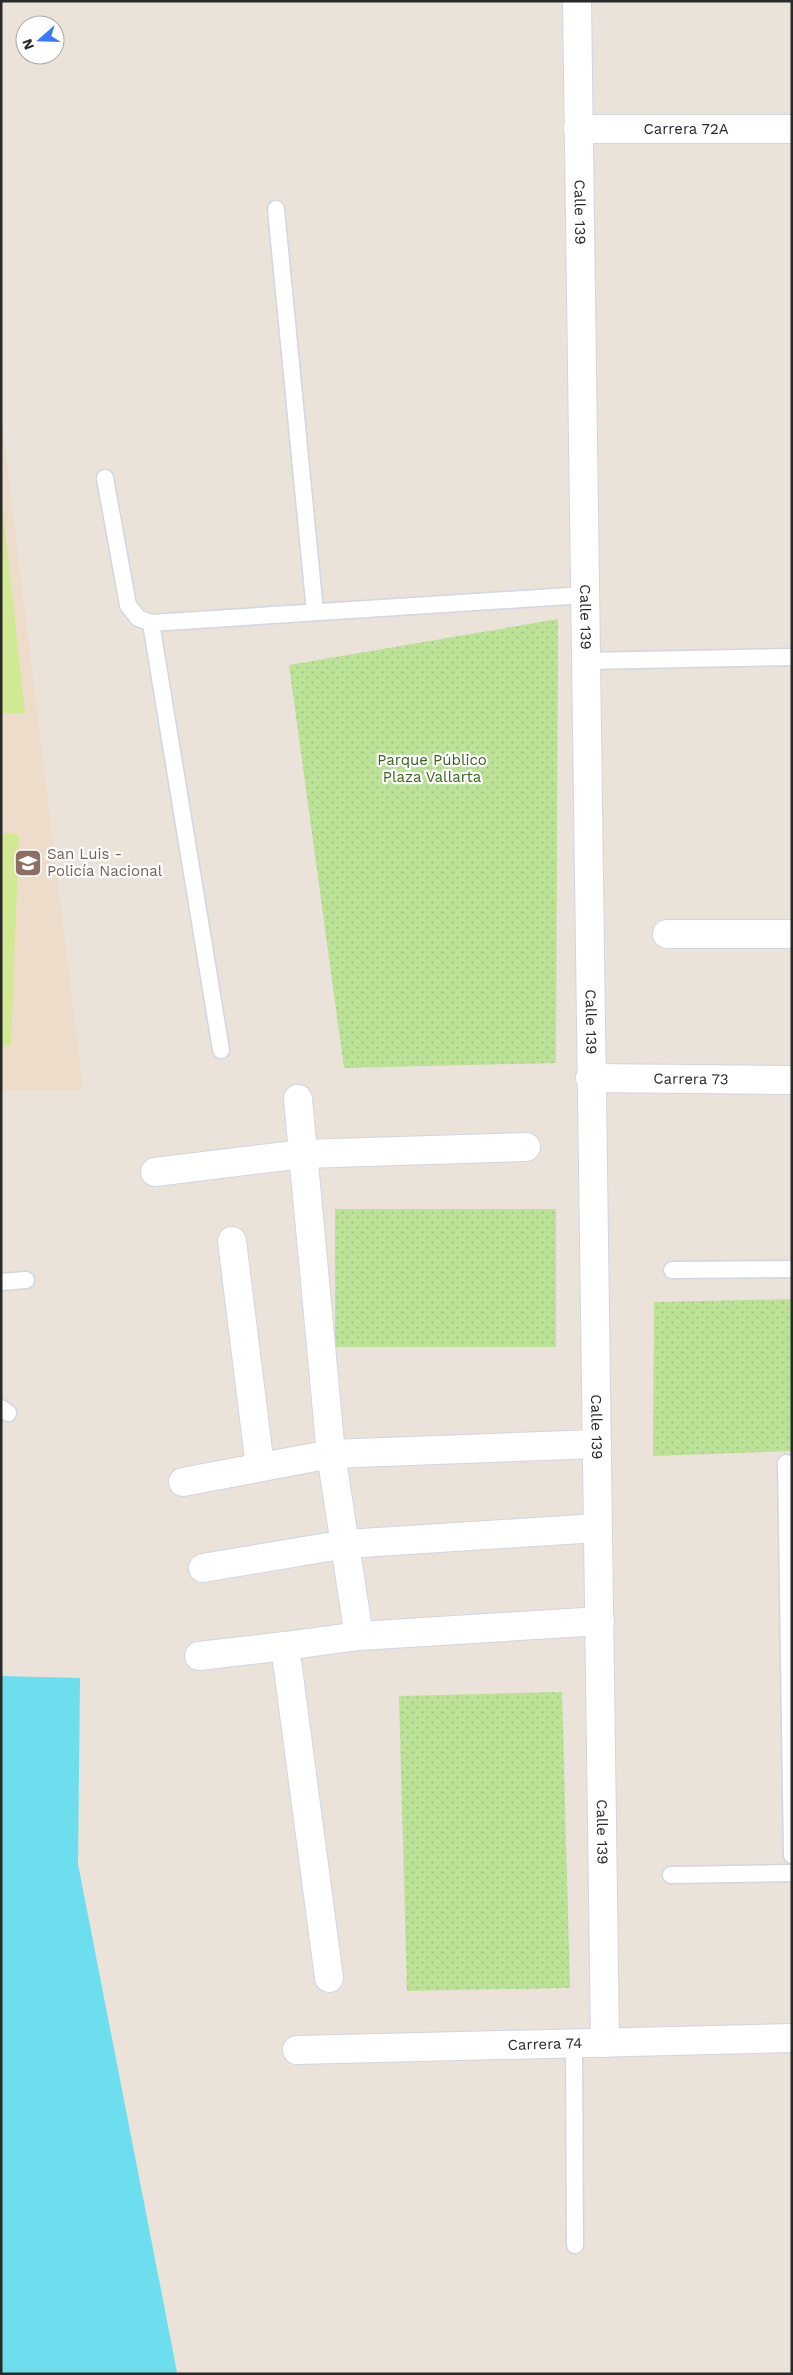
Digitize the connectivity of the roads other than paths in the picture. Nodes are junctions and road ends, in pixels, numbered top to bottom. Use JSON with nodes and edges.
{"nodes":[{"id":1,"x":577,"y":1,"type":"edge"},
{"id":2,"x":578,"y":128,"type":"junction"},
{"id":3,"x":792,"y":129,"type":"edge"},
{"id":4,"x":276,"y":209,"type":"dead end"},
{"id":5,"x":106,"y":478,"type":"dead end"},
{"id":6,"x":584,"y":595,"type":"junction"},
{"id":7,"x":315,"y":612,"type":"junction"},
{"id":8,"x":151,"y":623,"type":"junction"},
{"id":9,"x":792,"y":657,"type":"edge"},
{"id":10,"x":585,"y":661,"type":"junction"},
{"id":11,"x":667,"y":934,"type":"dead end"},
{"id":12,"x":792,"y":934,"type":"edge"},
{"id":13,"x":221,"y":1050,"type":"dead end"},
{"id":14,"x":590,"y":1078,"type":"junction"},
{"id":15,"x":792,"y":1080,"type":"edge"},
{"id":16,"x":298,"y":1099,"type":"dead end"},
{"id":17,"x":526,"y":1147,"type":"dead end"},
{"id":18,"x":303,"y":1154,"type":"junction"},
{"id":19,"x":154,"y":1172,"type":"dead end"},
{"id":20,"x":232,"y":1241,"type":"dead end"},
{"id":21,"x":792,"y":1269,"type":"edge"},
{"id":22,"x":672,"y":1270,"type":"dead end"},
{"id":23,"x":26,"y":1280,"type":"dead end"},
{"id":24,"x":1,"y":1282,"type":"edge"},
{"id":25,"x":597,"y":1444,"type":"junction"},
{"id":26,"x":332,"y":1454,"type":"junction"},
{"id":27,"x":786,"y":1463,"type":"dead end"},
{"id":28,"x":260,"y":1467,"type":"junction"},
{"id":29,"x":183,"y":1482,"type":"dead end"},
{"id":30,"x":598,"y":1528,"type":"junction"},
{"id":31,"x":346,"y":1544,"type":"junction"},
{"id":32,"x":203,"y":1568,"type":"dead end"},
{"id":33,"x":790,"y":1569,"type":"edge"},
{"id":34,"x":600,"y":1621,"type":"junction"},
{"id":35,"x":359,"y":1636,"type":"junction"},
{"id":36,"x":790,"y":1640,"type":"edge"},
{"id":37,"x":286,"y":1646,"type":"junction"},
{"id":38,"x":199,"y":1656,"type":"dead end"},
{"id":39,"x":792,"y":1855,"type":"edge"},
{"id":40,"x":792,"y":1873,"type":"edge"},
{"id":41,"x":671,"y":1875,"type":"dead end"},
{"id":42,"x":330,"y":1978,"type":"dead end"},
{"id":43,"x":792,"y":2038,"type":"edge"},
{"id":44,"x":606,"y":2043,"type":"junction"},
{"id":45,"x":574,"y":2044,"type":"junction"},
{"id":46,"x":297,"y":2050,"type":"dead end"},
{"id":47,"x":575,"y":2245,"type":"dead end"}],
"edges":[{"from":1,"to":2,"type":"street","name":"Calle 139"},
{"from":2,"to":3,"type":"street","name":"Carrera 72A"},
{"from":2,"to":6,"type":"street","name":"Calle 139"},
{"from":4,"to":7,"type":"lane"},
{"from":5,"to":8,"type":"lane"},
{"from":6,"to":7,"type":"lane"},
{"from":6,"to":10,"type":"street","name":"Calle 139"},
{"from":7,"to":8,"type":"lane"},
{"from":8,"to":13,"type":"lane"},
{"from":9,"to":10,"type":"lane"},
{"from":10,"to":14,"type":"street","name":"Calle 139"},
{"from":11,"to":12,"type":"street"},
{"from":14,"to":15,"type":"street","name":"Carrera 73"},
{"from":14,"to":25,"type":"street","name":"Calle 139"},
{"from":16,"to":18,"type":"street"},
{"from":17,"to":18,"type":"street"},
{"from":18,"to":19,"type":"street"},
{"from":18,"to":26,"type":"street"},
{"from":20,"to":28,"type":"street"},
{"from":21,"to":22,"type":"lane"},
{"from":23,"to":24,"type":"lane"},
{"from":25,"to":26,"type":"street"},
{"from":25,"to":30,"type":"street","name":"Calle 139"},
{"from":26,"to":28,"type":"street"},
{"from":26,"to":31,"type":"street"},
{"from":27,"to":33,"type":"lane"},
{"from":28,"to":29,"type":"street"},
{"from":30,"to":31,"type":"street"},
{"from":30,"to":34,"type":"street","name":"Calle 139"},
{"from":31,"to":32,"type":"street"},
{"from":31,"to":35,"type":"street"},
{"from":33,"to":36,"type":"lane"},
{"from":34,"to":35,"type":"street"},
{"from":34,"to":44,"type":"street","name":"Calle 139"},
{"from":35,"to":37,"type":"street"},
{"from":36,"to":39,"type":"lane"},
{"from":37,"to":38,"type":"street"},
{"from":37,"to":42,"type":"street"},
{"from":40,"to":41,"type":"lane"},
{"from":43,"to":44,"type":"street","name":"Carrera 74"},
{"from":44,"to":45,"type":"street","name":"Carrera 74"},
{"from":45,"to":46,"type":"street","name":"Carrera 74"},
{"from":45,"to":47,"type":"lane"}]}
